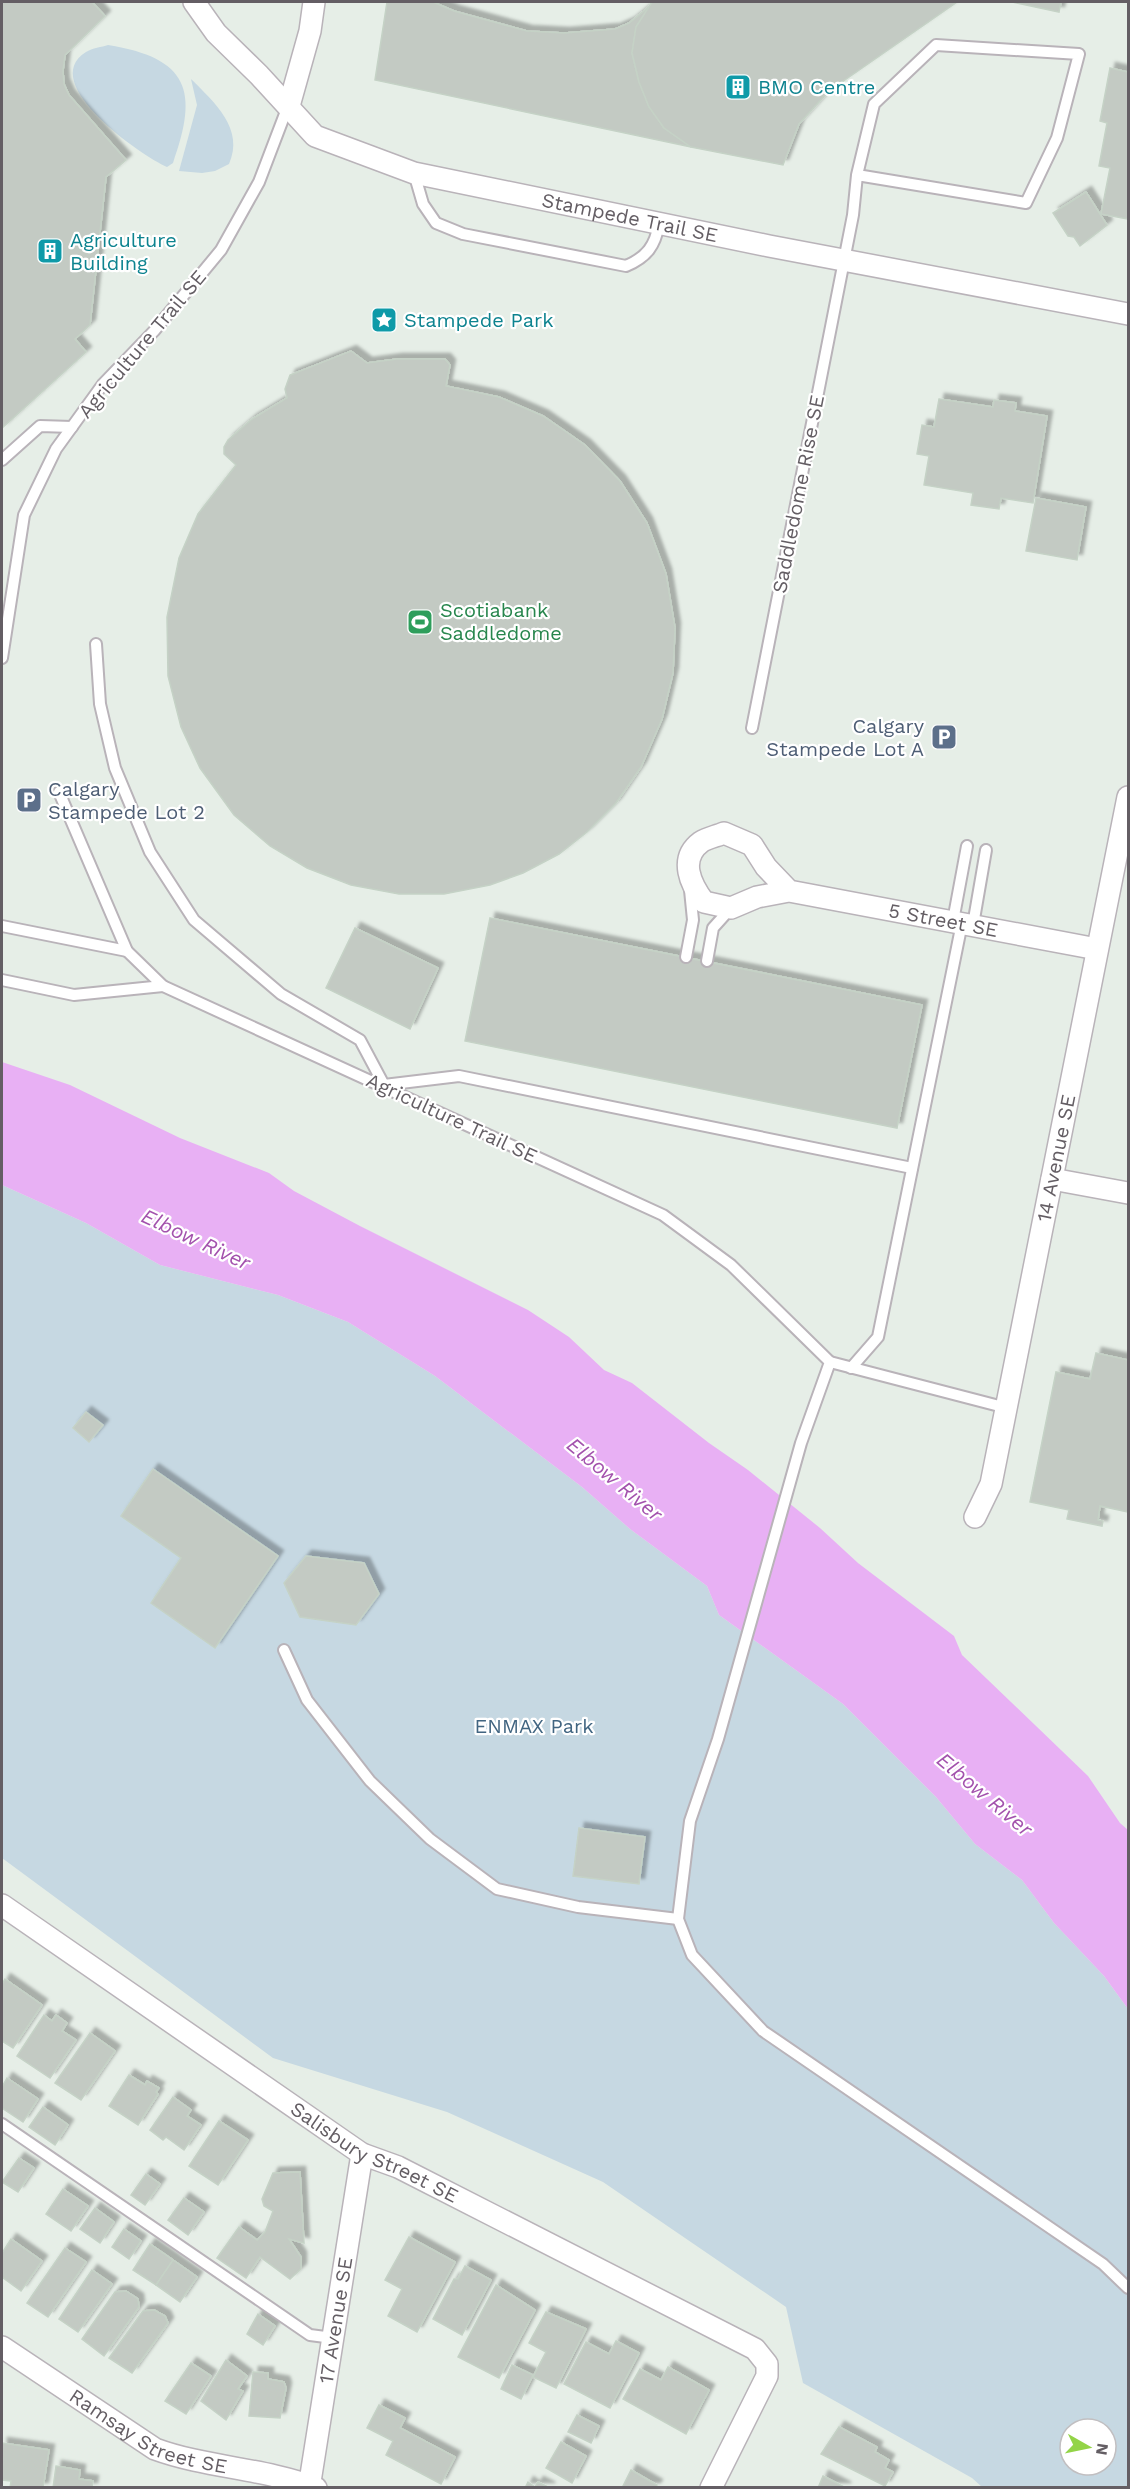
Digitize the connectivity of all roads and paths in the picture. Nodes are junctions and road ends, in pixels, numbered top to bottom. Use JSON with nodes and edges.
{"nodes":[{"id":1,"x":194,"y":2,"type":"edge"},
{"id":2,"x":315,"y":2,"type":"edge"},
{"id":3,"x":288,"y":106,"type":"junction"},
{"id":4,"x":414,"y":174,"type":"junction"},
{"id":5,"x":857,"y":175,"type":"junction"},
{"id":6,"x":659,"y":224,"type":"junction"},
{"id":7,"x":844,"y":261,"type":"junction"},
{"id":8,"x":1128,"y":314,"type":"edge"},
{"id":9,"x":72,"y":427,"type":"junction"},
{"id":10,"x":2,"y":460,"type":"edge"},
{"id":11,"x":96,"y":644,"type":"dead end"},
{"id":12,"x":2,"y":658,"type":"edge"},
{"id":13,"x":752,"y":728,"type":"dead end"},
{"id":14,"x":60,"y":792,"type":"dead end"},
{"id":15,"x":1128,"y":797,"type":"edge"},
{"id":16,"x":967,"y":846,"type":"dead end"},
{"id":17,"x":986,"y":850,"type":"dead end"},
{"id":18,"x":690,"y":884,"type":"junction"},
{"id":19,"x":789,"y":891,"type":"junction"},
{"id":20,"x":731,"y":908,"type":"junction"},
{"id":21,"x":963,"y":923,"type":"junction"},
{"id":22,"x":2,"y":926,"type":"edge"},
{"id":23,"x":1097,"y":949,"type":"junction"},
{"id":24,"x":127,"y":951,"type":"junction"},
{"id":25,"x":686,"y":957,"type":"dead end"},
{"id":26,"x":707,"y":961,"type":"dead end"},
{"id":27,"x":2,"y":980,"type":"edge"},
{"id":28,"x":163,"y":986,"type":"junction"},
{"id":29,"x":384,"y":1085,"type":"junction"},
{"id":30,"x":912,"y":1168,"type":"junction"},
{"id":31,"x":1052,"y":1179,"type":"junction"},
{"id":32,"x":1128,"y":1193,"type":"edge"},
{"id":33,"x":830,"y":1362,"type":"junction"},
{"id":34,"x":851,"y":1368,"type":"junction"},
{"id":35,"x":1007,"y":1408,"type":"junction"},
{"id":36,"x":975,"y":1517,"type":"dead end"},
{"id":37,"x":284,"y":1650,"type":"dead end"},
{"id":38,"x":2,"y":1905,"type":"edge"},
{"id":39,"x":678,"y":1919,"type":"junction"},
{"id":40,"x":2,"y":2124,"type":"edge"},
{"id":41,"x":362,"y":2154,"type":"junction"},
{"id":42,"x":1128,"y":2288,"type":"edge"},
{"id":43,"x":333,"y":2338,"type":"junction"},
{"id":44,"x":2,"y":2347,"type":"edge"},
{"id":45,"x":312,"y":2487,"type":"edge"},
{"id":46,"x":711,"y":2487,"type":"edge"}],
"edges":[{"from":1,"to":3,"type":"street","name":"Stampede Trail SE"},
{"from":2,"to":3,"type":"street"},
{"from":3,"to":4,"type":"street","name":"Stampede Trail SE"},
{"from":3,"to":9,"type":"lane","name":"Agriculture Trail SE"},
{"from":4,"to":6,"type":"street","name":"Stampede Trail SE"},
{"from":4,"to":6,"type":"lane"},
{"from":5,"to":5,"type":"lane","name":"Saddledome Rise SE"},
{"from":5,"to":7,"type":"lane","name":"Saddledome Rise SE"},
{"from":6,"to":7,"type":"street","name":"Stampede Trail SE"},
{"from":7,"to":8,"type":"street","name":"Stampede Trail SE"},
{"from":7,"to":13,"type":"lane","name":"Saddledome Rise SE"},
{"from":9,"to":10,"type":"lane"},
{"from":9,"to":12,"type":"lane","name":"Agriculture Trail SE"},
{"from":11,"to":29,"type":"lane"},
{"from":14,"to":24,"type":"lane","name":"Agriculture Trail SE"},
{"from":15,"to":23,"type":"street","name":"14 Avenue SE"},
{"from":16,"to":21,"type":"lane"},
{"from":17,"to":21,"type":"lane"},
{"from":18,"to":19,"type":"street"},
{"from":18,"to":20,"type":"street"},
{"from":18,"to":25,"type":"lane"},
{"from":19,"to":20,"type":"street","name":"5 Street SE"},
{"from":19,"to":21,"type":"street","name":"5 Street SE"},
{"from":20,"to":26,"type":"lane"},
{"from":21,"to":23,"type":"street","name":"5 Street SE"},
{"from":21,"to":30,"type":"lane"},
{"from":22,"to":24,"type":"lane"},
{"from":23,"to":31,"type":"street","name":"14 Avenue SE"},
{"from":24,"to":28,"type":"lane","name":"Agriculture Trail SE"},
{"from":27,"to":28,"type":"lane"},
{"from":28,"to":29,"type":"lane","name":"Agriculture Trail SE"},
{"from":29,"to":30,"type":"lane"},
{"from":29,"to":33,"type":"lane","name":"Agriculture Trail SE"},
{"from":30,"to":34,"type":"lane"},
{"from":31,"to":32,"type":"street"},
{"from":31,"to":35,"type":"street","name":"14 Avenue SE"},
{"from":33,"to":34,"type":"lane"},
{"from":33,"to":39,"type":"lane"},
{"from":34,"to":35,"type":"lane"},
{"from":35,"to":36,"type":"street","name":"14 Avenue SE"},
{"from":37,"to":39,"type":"lane"},
{"from":38,"to":41,"type":"street","name":"Salisbury Street SE"},
{"from":39,"to":42,"type":"lane"},
{"from":40,"to":43,"type":"lane"},
{"from":41,"to":43,"type":"street","name":"17 Avenue SE"},
{"from":41,"to":46,"type":"street","name":"Salisbury Street SE"},
{"from":43,"to":45,"type":"street","name":"17 Avenue SE"},
{"from":44,"to":45,"type":"street","name":"Ramsay Street SE"}]}
